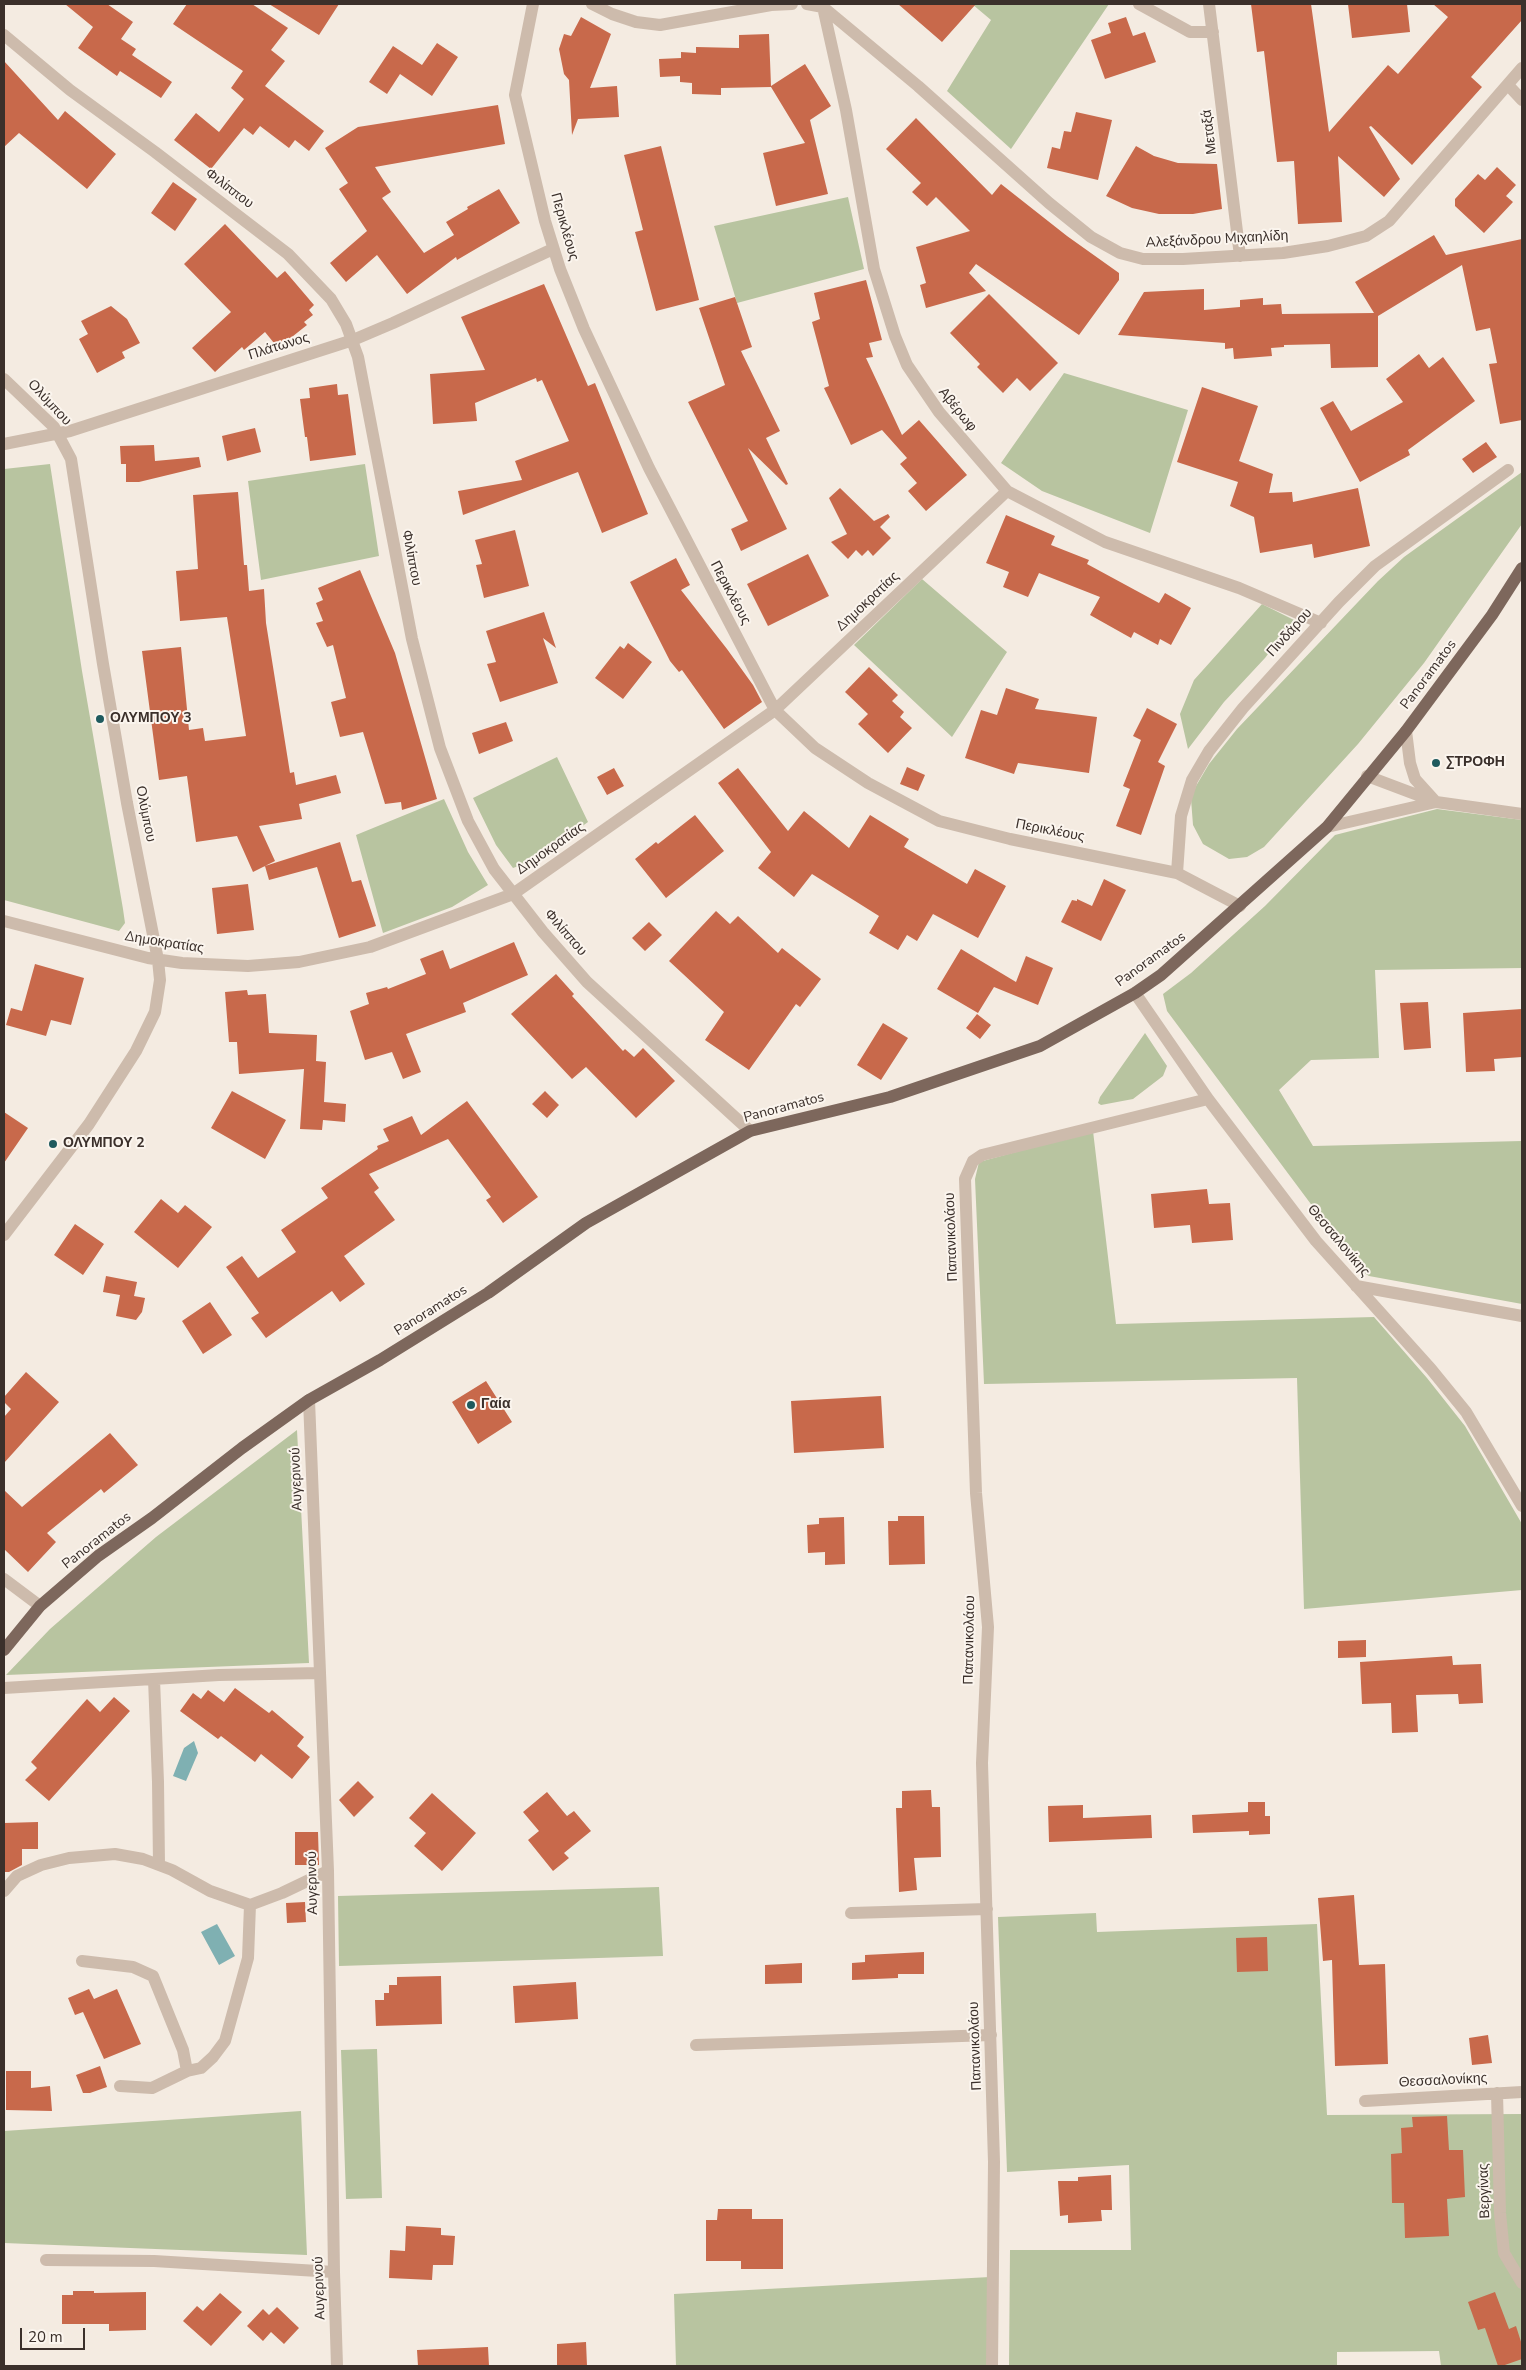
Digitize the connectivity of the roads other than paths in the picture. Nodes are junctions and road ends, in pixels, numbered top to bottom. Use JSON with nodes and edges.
{"nodes":[{"id":1,"x":533,"y":4,"type":"edge"},
{"id":2,"x":592,"y":4,"type":"edge"},
{"id":3,"x":792,"y":4,"type":"edge"},
{"id":4,"x":807,"y":4,"type":"edge"},
{"id":5,"x":1139,"y":4,"type":"edge"},
{"id":6,"x":1209,"y":4,"type":"edge"},
{"id":7,"x":823,"y":7,"type":"junction"},
{"id":8,"x":1212,"y":32,"type":"junction"},
{"id":9,"x":4,"y":35,"type":"edge"},
{"id":10,"x":1522,"y":68,"type":"edge"},
{"id":11,"x":1508,"y":85,"type":"junction"},
{"id":12,"x":1522,"y":100,"type":"edge"},
{"id":13,"x":553,"y":249,"type":"junction"},
{"id":14,"x":1240,"y":256,"type":"junction"},
{"id":15,"x":353,"y":340,"type":"junction"},
{"id":16,"x":4,"y":379,"type":"edge"},
{"id":17,"x":60,"y":434,"type":"junction"},
{"id":18,"x":4,"y":444,"type":"edge"},
{"id":19,"x":1508,"y":470,"type":"dead end"},
{"id":20,"x":1007,"y":491,"type":"junction"},
{"id":21,"x":1522,"y":568,"type":"edge"},
{"id":22,"x":1321,"y":623,"type":"junction"},
{"id":23,"x":775,"y":710,"type":"junction"},
{"id":24,"x":1406,"y":731,"type":"junction"},
{"id":25,"x":1367,"y":776,"type":"junction"},
{"id":26,"x":1436,"y":802,"type":"junction"},
{"id":27,"x":1522,"y":814,"type":"edge"},
{"id":28,"x":1328,"y":827,"type":"junction"},
{"id":29,"x":1177,"y":873,"type":"junction"},
{"id":30,"x":513,"y":894,"type":"junction"},
{"id":31,"x":1240,"y":906,"type":"junction"},
{"id":32,"x":4,"y":921,"type":"edge"},
{"id":33,"x":158,"y":960,"type":"junction"},
{"id":34,"x":1134,"y":993,"type":"junction"},
{"id":35,"x":1208,"y":1099,"type":"junction"},
{"id":36,"x":750,"y":1130,"type":"junction"},
{"id":37,"x":4,"y":1235,"type":"edge"},
{"id":38,"x":1356,"y":1286,"type":"junction"},
{"id":39,"x":1522,"y":1316,"type":"edge"},
{"id":40,"x":308,"y":1400,"type":"junction"},
{"id":41,"x":1522,"y":1506,"type":"edge"},
{"id":42,"x":4,"y":1580,"type":"edge"},
{"id":43,"x":40,"y":1606,"type":"junction"},
{"id":44,"x":4,"y":1650,"type":"edge"},
{"id":45,"x":320,"y":1673,"type":"junction"},
{"id":46,"x":154,"y":1680,"type":"junction"},
{"id":47,"x":4,"y":1688,"type":"edge"},
{"id":48,"x":159,"y":1865,"type":"junction"},
{"id":49,"x":328,"y":1871,"type":"junction"},
{"id":50,"x":4,"y":1892,"type":"edge"},
{"id":51,"x":250,"y":1905,"type":"junction"},
{"id":52,"x":987,"y":1909,"type":"junction"},
{"id":53,"x":851,"y":1913,"type":"dead end"},
{"id":54,"x":82,"y":1961,"type":"dead end"},
{"id":55,"x":991,"y":2035,"type":"junction"},
{"id":56,"x":696,"y":2045,"type":"dead end"},
{"id":57,"x":186,"y":2071,"type":"junction"},
{"id":58,"x":120,"y":2086,"type":"dead end"},
{"id":59,"x":1522,"y":2092,"type":"edge"},
{"id":60,"x":1497,"y":2093,"type":"junction"},
{"id":61,"x":1365,"y":2100,"type":"dead end"},
{"id":62,"x":46,"y":2260,"type":"dead end"},
{"id":63,"x":334,"y":2272,"type":"junction"},
{"id":64,"x":1522,"y":2282,"type":"edge"},
{"id":65,"x":337,"y":2366,"type":"edge"},
{"id":66,"x":992,"y":2366,"type":"edge"}],
"edges":[{"from":1,"to":13,"type":"street","name":"Περικλέους"},
{"from":2,"to":3,"type":"street"},
{"from":4,"to":7,"type":"street","name":"Aλεξάνδρου Mιχαηλίδη"},
{"from":5,"to":8,"type":"street"},
{"from":6,"to":8,"type":"street","name":"Μεταξά"},
{"from":7,"to":14,"type":"street","name":"Aλεξάνδρου Mιχαηλίδη"},
{"from":7,"to":20,"type":"street","name":"Αβέρωφ"},
{"from":8,"to":14,"type":"street","name":"Μεταξά"},
{"from":9,"to":15,"type":"street","name":"Φιλίππου"},
{"from":10,"to":11,"type":"street","name":"Aλεξάνδρου Mιχαηλίδη"},
{"from":11,"to":12,"type":"street"},
{"from":11,"to":14,"type":"street","name":"Aλεξάνδρου Mιχαηλίδη"},
{"from":13,"to":15,"type":"street","name":"Πλάτωνος"},
{"from":13,"to":23,"type":"street","name":"Περικλέους"},
{"from":15,"to":17,"type":"street","name":"Πλάτωνος"},
{"from":15,"to":30,"type":"street","name":"Φιλίππου"},
{"from":16,"to":17,"type":"street","name":"Ολύμπου"},
{"from":17,"to":18,"type":"street","name":"Πλάτωνος"},
{"from":17,"to":33,"type":"street","name":"Ολύμπου"},
{"from":19,"to":22,"type":"street","name":"Πινδάρου"},
{"from":20,"to":22,"type":"street","name":"Αβέρωφ"},
{"from":20,"to":23,"type":"street","name":"Δημοκρατίας"},
{"from":21,"to":24,"type":"main road","name":"Panoramatos"},
{"from":22,"to":29,"type":"street","name":"Πινδάρου"},
{"from":23,"to":29,"type":"street","name":"Περικλέους"},
{"from":23,"to":30,"type":"street","name":"Δημοκρατίας"},
{"from":24,"to":25,"type":"main road","name":"Panoramatos"},
{"from":24,"to":26,"type":"street"},
{"from":25,"to":26,"type":"street"},
{"from":25,"to":28,"type":"main road","name":"Panoramatos"},
{"from":26,"to":27,"type":"street"},
{"from":26,"to":28,"type":"street"},
{"from":28,"to":31,"type":"main road","name":"Panoramatos"},
{"from":29,"to":31,"type":"street","name":"Περικλέους"},
{"from":30,"to":33,"type":"street","name":"Δημοκρατίας"},
{"from":30,"to":36,"type":"street","name":"Φιλίππου"},
{"from":31,"to":34,"type":"main road","name":"Panoramatos"},
{"from":32,"to":33,"type":"street","name":"Δημοκρατίας"},
{"from":33,"to":37,"type":"street","name":"Ολύμπου"},
{"from":34,"to":35,"type":"street","name":"Θεσσαλονίκης"},
{"from":34,"to":36,"type":"main road","name":"Panoramatos"},
{"from":35,"to":38,"type":"street","name":"Θεσσαλονίκης"},
{"from":35,"to":52,"type":"street","name":"Παπανικολάου"},
{"from":36,"to":40,"type":"main road","name":"Panoramatos"},
{"from":38,"to":39,"type":"street"},
{"from":38,"to":41,"type":"street","name":"Θεσσαλονίκης"},
{"from":40,"to":43,"type":"main road","name":"Panoramatos"},
{"from":40,"to":45,"type":"street","name":"Αυγερινού"},
{"from":42,"to":43,"type":"street"},
{"from":43,"to":44,"type":"main road","name":"Panoramatos"},
{"from":45,"to":46,"type":"street"},
{"from":45,"to":49,"type":"street","name":"Αυγερινού"},
{"from":46,"to":47,"type":"street"},
{"from":46,"to":48,"type":"street"},
{"from":48,"to":50,"type":"street"},
{"from":48,"to":51,"type":"street"},
{"from":49,"to":51,"type":"street"},
{"from":49,"to":63,"type":"street","name":"Αυγερινού"},
{"from":51,"to":57,"type":"street"},
{"from":52,"to":53,"type":"street"},
{"from":52,"to":55,"type":"street","name":"Παπανικολάου"},
{"from":54,"to":57,"type":"street"},
{"from":55,"to":56,"type":"street"},
{"from":55,"to":66,"type":"street","name":"Παπανικολάου"},
{"from":57,"to":58,"type":"street"},
{"from":59,"to":60,"type":"street","name":"Θεσσαλονίκης"},
{"from":60,"to":61,"type":"street","name":"Θεσσαλονίκης"},
{"from":60,"to":64,"type":"street","name":"Βεργίνας"},
{"from":62,"to":63,"type":"street"},
{"from":63,"to":65,"type":"street","name":"Αυγερινού"}]}
